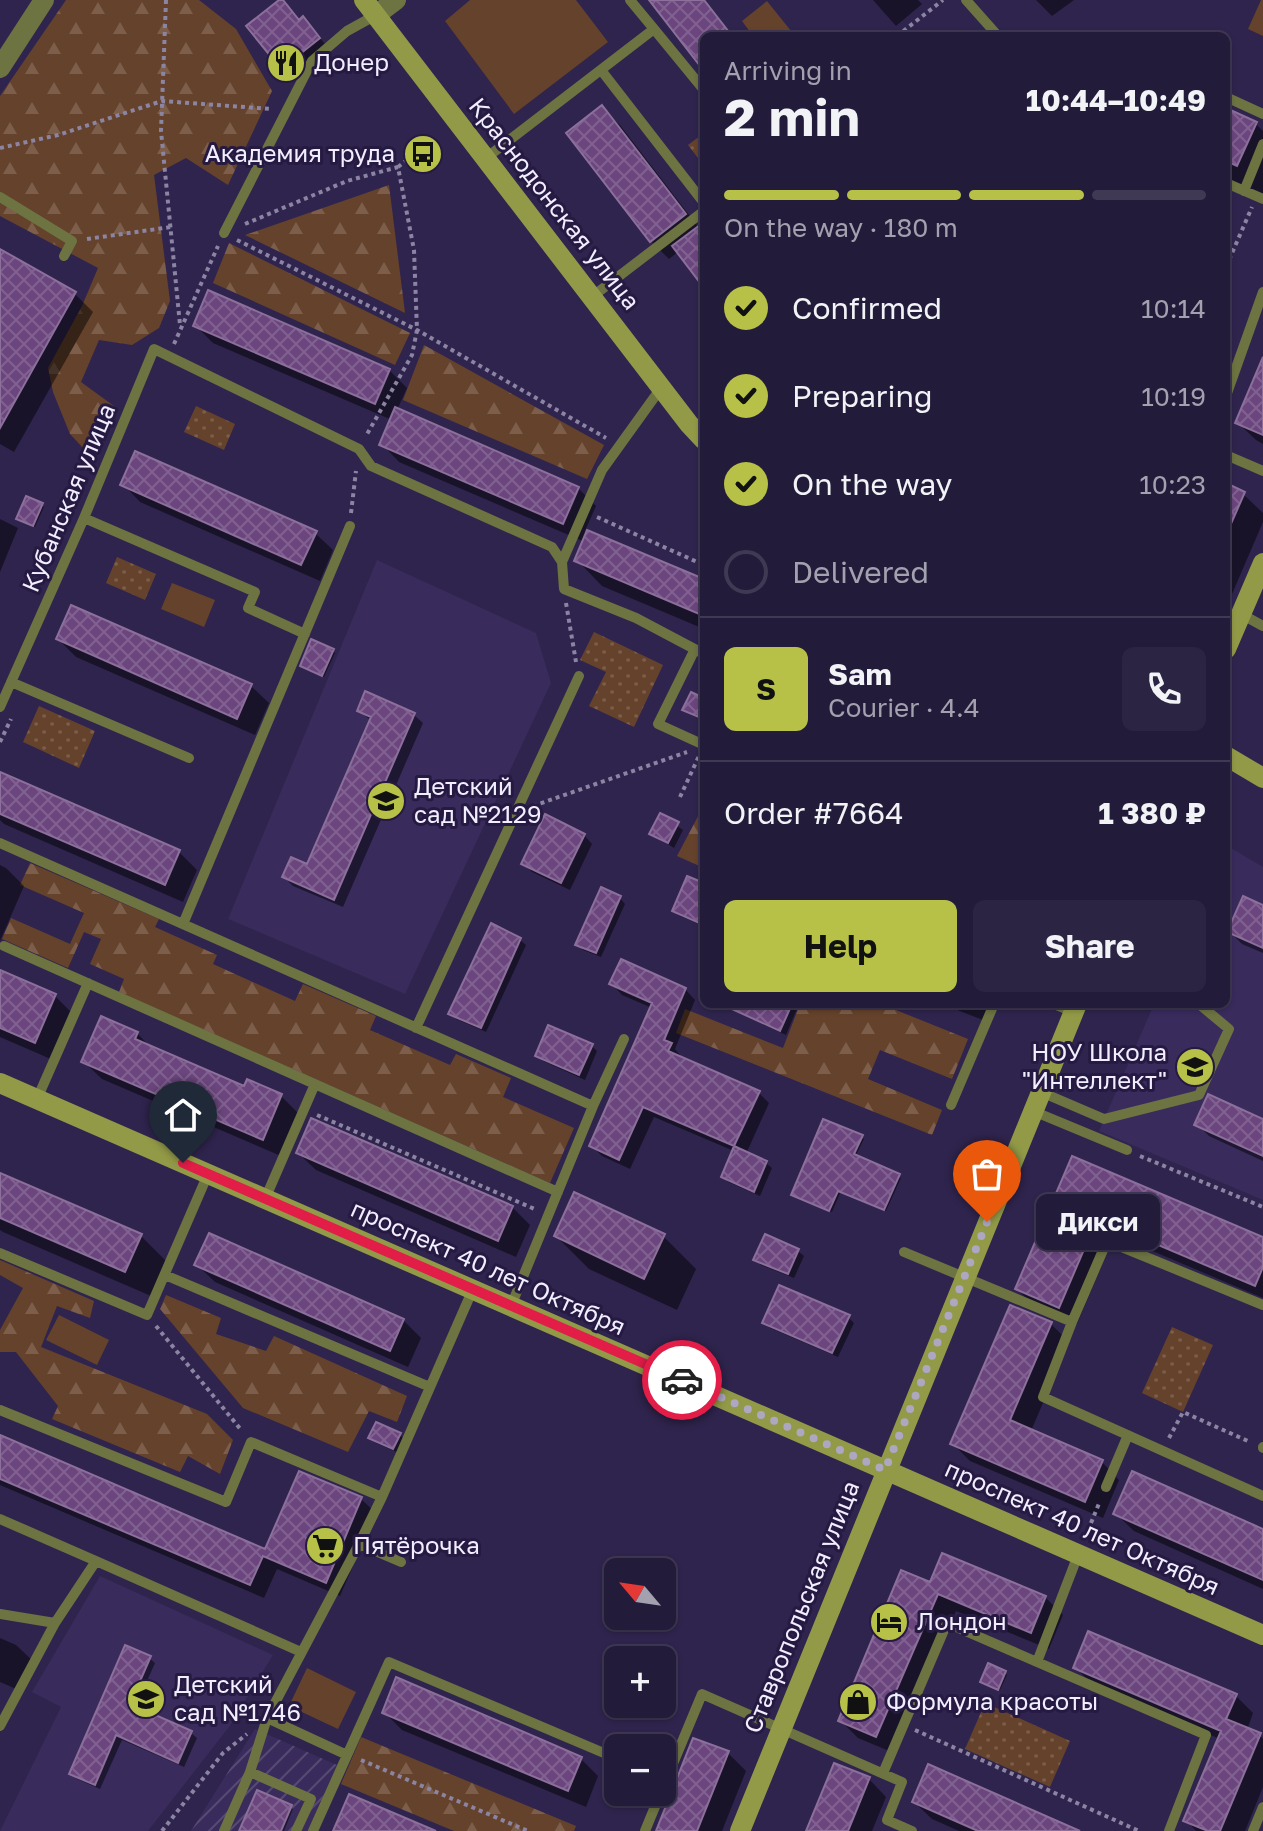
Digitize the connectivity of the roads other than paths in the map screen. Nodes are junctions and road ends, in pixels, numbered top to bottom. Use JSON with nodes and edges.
{"nodes":[{"id":1,"x":44,"y":0,"type":"edge"},
{"id":2,"x":396,"y":0,"type":"edge"},
{"id":3,"x":630,"y":0,"type":"edge"},
{"id":4,"x":966,"y":0,"type":"edge"},
{"id":5,"x":370,"y":8,"type":"edge"},
{"id":6,"x":654,"y":29,"type":"junction"},
{"id":7,"x":994,"y":32,"type":"edge"},
{"id":8,"x":0,"y":68,"type":"edge"},
{"id":9,"x":601,"y":70,"type":"junction"},
{"id":10,"x":700,"y":85,"type":"edge"},
{"id":11,"x":1230,"y":99,"type":"edge"},
{"id":12,"x":1263,"y":114,"type":"edge"},
{"id":13,"x":1263,"y":144,"type":"edge"},
{"id":14,"x":486,"y":158,"type":"junction"},
{"id":15,"x":1230,"y":185,"type":"edge"},
{"id":16,"x":1244,"y":191,"type":"junction"},
{"id":17,"x":0,"y":197,"type":"edge"},
{"id":18,"x":1260,"y":197,"type":"edge"},
{"id":19,"x":700,"y":198,"type":"edge"},
{"id":20,"x":700,"y":214,"type":"edge"},
{"id":21,"x":224,"y":233,"type":"road end"},
{"id":22,"x":64,"y":256,"type":"dead end"},
{"id":23,"x":1263,"y":292,"type":"edge"},
{"id":24,"x":593,"y":296,"type":"junction"},
{"id":25,"x":1230,"y":384,"type":"edge"},
{"id":26,"x":661,"y":388,"type":"junction"},
{"id":27,"x":700,"y":435,"type":"edge"},
{"id":28,"x":1230,"y":457,"type":"edge"},
{"id":29,"x":1263,"y":471,"type":"edge"},
{"id":30,"x":84,"y":518,"type":"junction"},
{"id":31,"x":350,"y":526,"type":"road end"},
{"id":32,"x":562,"y":562,"type":"junction"},
{"id":33,"x":1263,"y":563,"type":"edge"},
{"id":34,"x":1241,"y":614,"type":"junction"},
{"id":35,"x":1263,"y":626,"type":"edge"},
{"id":36,"x":305,"y":634,"type":"junction"},
{"id":37,"x":1230,"y":640,"type":"edge"},
{"id":38,"x":700,"y":651,"type":"edge"},
{"id":39,"x":579,"y":676,"type":"road end"},
{"id":40,"x":11,"y":682,"type":"junction"},
{"id":41,"x":0,"y":707,"type":"edge"},
{"id":42,"x":700,"y":744,"type":"edge"},
{"id":43,"x":189,"y":758,"type":"dead end"},
{"id":44,"x":1230,"y":758,"type":"edge"},
{"id":45,"x":1263,"y":778,"type":"edge"},
{"id":46,"x":0,"y":843,"type":"edge"},
{"id":47,"x":183,"y":924,"type":"junction"},
{"id":48,"x":4,"y":946,"type":"dead end"},
{"id":49,"x":88,"y":983,"type":"junction"},
{"id":50,"x":992,"y":1008,"type":"edge"},
{"id":51,"x":1076,"y":1008,"type":"edge"},
{"id":52,"x":1204,"y":1008,"type":"edge"},
{"id":53,"x":416,"y":1028,"type":"junction"},
{"id":54,"x":624,"y":1039,"type":"dead end"},
{"id":55,"x":315,"y":1084,"type":"junction"},
{"id":56,"x":1,"y":1085,"type":"edge"},
{"id":57,"x":37,"y":1099,"type":"junction"},
{"id":58,"x":1037,"y":1102,"type":"junction"},
{"id":59,"x":951,"y":1105,"type":"dead end"},
{"id":60,"x":593,"y":1106,"type":"junction"},
{"id":61,"x":1127,"y":1150,"type":"road end"},
{"id":62,"x":208,"y":1174,"type":"junction"},
{"id":63,"x":557,"y":1195,"type":"junction"},
{"id":64,"x":265,"y":1199,"type":"junction"},
{"id":65,"x":569,"y":1203,"type":"dead end"},
{"id":66,"x":904,"y":1252,"type":"dead end"},
{"id":67,"x":0,"y":1253,"type":"edge"},
{"id":68,"x":165,"y":1275,"type":"junction"},
{"id":69,"x":965,"y":1277,"type":"junction"},
{"id":70,"x":473,"y":1289,"type":"junction"},
{"id":71,"x":1263,"y":1303,"type":"edge"},
{"id":72,"x":511,"y":1306,"type":"junction"},
{"id":73,"x":1072,"y":1322,"type":"junction"},
{"id":74,"x":430,"y":1387,"type":"junction"},
{"id":75,"x":0,"y":1410,"type":"edge"},
{"id":76,"x":1128,"y":1435,"type":"junction"},
{"id":77,"x":885,"y":1470,"type":"junction"},
{"id":78,"x":1106,"y":1487,"type":"road end"},
{"id":79,"x":1263,"y":1496,"type":"edge"},
{"id":80,"x":382,"y":1497,"type":"junction"},
{"id":81,"x":0,"y":1519,"type":"edge"},
{"id":82,"x":359,"y":1544,"type":"junction"},
{"id":83,"x":1078,"y":1555,"type":"junction"},
{"id":84,"x":96,"y":1561,"type":"junction"},
{"id":85,"x":401,"y":1562,"type":"dead end"},
{"id":86,"x":0,"y":1614,"type":"edge"},
{"id":87,"x":55,"y":1623,"type":"junction"},
{"id":88,"x":1263,"y":1635,"type":"edge"},
{"id":89,"x":301,"y":1652,"type":"junction"},
{"id":90,"x":1037,"y":1662,"type":"junction"},
{"id":91,"x":267,"y":1718,"type":"junction"},
{"id":92,"x":0,"y":1726,"type":"edge"},
{"id":93,"x":781,"y":1729,"type":"junction"},
{"id":94,"x":604,"y":1753,"type":"edge"},
{"id":95,"x":347,"y":1755,"type":"junction"},
{"id":96,"x":676,"y":1755,"type":"edge"},
{"id":97,"x":250,"y":1772,"type":"junction"},
{"id":98,"x":883,"y":1773,"type":"junction"},
{"id":99,"x":655,"y":1806,"type":"edge"},
{"id":100,"x":1263,"y":1807,"type":"edge"},
{"id":101,"x":885,"y":1826,"type":"edge"},
{"id":102,"x":224,"y":1831,"type":"edge"},
{"id":103,"x":296,"y":1831,"type":"edge"},
{"id":104,"x":313,"y":1831,"type":"edge"},
{"id":105,"x":645,"y":1831,"type":"edge"},
{"id":106,"x":740,"y":1831,"type":"edge"},
{"id":107,"x":912,"y":1831,"type":"edge"},
{"id":108,"x":1169,"y":1831,"type":"edge"},
{"id":109,"x":1253,"y":1831,"type":"edge"}],
"edges":[{"from":1,"to":8,"type":"street"},
{"from":2,"to":5,"type":"street"},
{"from":3,"to":6,"type":"lane"},
{"from":4,"to":7,"type":"lane"},
{"from":5,"to":14,"type":"main road","name":"Краснодонская улица"},
{"from":5,"to":21,"type":"lane"},
{"from":6,"to":9,"type":"lane"},
{"from":6,"to":10,"type":"lane"},
{"from":9,"to":14,"type":"lane"},
{"from":9,"to":19,"type":"lane"},
{"from":11,"to":12,"type":"lane"},
{"from":13,"to":16,"type":"lane"},
{"from":14,"to":24,"type":"main road","name":"Краснодонская улица"},
{"from":15,"to":16,"type":"lane"},
{"from":16,"to":18,"type":"lane"},
{"from":17,"to":22,"type":"lane"},
{"from":20,"to":24,"type":"lane"},
{"from":23,"to":25,"type":"lane"},
{"from":24,"to":26,"type":"main road","name":"Краснодонская улица"},
{"from":26,"to":27,"type":"main road","name":"Краснодонская улица"},
{"from":26,"to":32,"type":"lane"},
{"from":28,"to":29,"type":"lane"},
{"from":30,"to":32,"type":"lane","name":"Кубанская улица"},
{"from":30,"to":36,"type":"lane"},
{"from":30,"to":40,"type":"lane","name":"Кубанская улица"},
{"from":31,"to":36,"type":"lane"},
{"from":32,"to":38,"type":"lane"},
{"from":33,"to":34,"type":"main road"},
{"from":34,"to":35,"type":"lane"},
{"from":34,"to":37,"type":"main road"},
{"from":36,"to":47,"type":"lane"},
{"from":38,"to":42,"type":"lane"},
{"from":39,"to":53,"type":"lane"},
{"from":40,"to":41,"type":"lane","name":"Кубанская улица"},
{"from":40,"to":43,"type":"lane"},
{"from":44,"to":45,"type":"main road"},
{"from":46,"to":47,"type":"lane"},
{"from":47,"to":53,"type":"lane"},
{"from":48,"to":49,"type":"lane"},
{"from":49,"to":55,"type":"lane"},
{"from":49,"to":57,"type":"lane"},
{"from":50,"to":59,"type":"lane"},
{"from":51,"to":58,"type":"main road","name":"Ставропольская улица"},
{"from":52,"to":58,"type":"lane"},
{"from":53,"to":60,"type":"lane"},
{"from":54,"to":60,"type":"lane"},
{"from":55,"to":63,"type":"lane"},
{"from":55,"to":64,"type":"lane"},
{"from":56,"to":57,"type":"main road","name":"проспект 40 лет Октября"},
{"from":57,"to":62,"type":"main road","name":"проспект 40 лет Октября"},
{"from":58,"to":61,"type":"lane"},
{"from":58,"to":69,"type":"main road","name":"Ставропольская улица"},
{"from":60,"to":63,"type":"lane"},
{"from":62,"to":64,"type":"main road","name":"проспект 40 лет Октября"},
{"from":62,"to":68,"type":"lane"},
{"from":63,"to":65,"type":"lane"},
{"from":63,"to":72,"type":"lane"},
{"from":64,"to":70,"type":"main road","name":"проспект 40 лет Октября"},
{"from":66,"to":69,"type":"lane"},
{"from":67,"to":68,"type":"lane"},
{"from":68,"to":74,"type":"lane"},
{"from":69,"to":73,"type":"lane"},
{"from":69,"to":77,"type":"main road","name":"Ставропольская улица"},
{"from":70,"to":72,"type":"main road","name":"проспект 40 лет Октября"},
{"from":70,"to":74,"type":"lane"},
{"from":71,"to":73,"type":"lane"},
{"from":72,"to":77,"type":"main road","name":"проспект 40 лет Октября"},
{"from":73,"to":76,"type":"lane"},
{"from":74,"to":80,"type":"lane"},
{"from":75,"to":80,"type":"lane"},
{"from":76,"to":78,"type":"lane"},
{"from":76,"to":79,"type":"lane"},
{"from":77,"to":83,"type":"main road","name":"проспект 40 лет Октября"},
{"from":77,"to":93,"type":"main road","name":"Ставропольская улица"},
{"from":80,"to":82,"type":"lane"},
{"from":81,"to":84,"type":"lane"},
{"from":82,"to":85,"type":"lane"},
{"from":82,"to":89,"type":"lane"},
{"from":83,"to":88,"type":"main road","name":"проспект 40 лет Октября"},
{"from":83,"to":90,"type":"lane"},
{"from":84,"to":87,"type":"lane"},
{"from":84,"to":89,"type":"lane"},
{"from":86,"to":87,"type":"lane"},
{"from":87,"to":92,"type":"lane"},
{"from":89,"to":91,"type":"lane"},
{"from":90,"to":98,"type":"lane"},
{"from":90,"to":108,"type":"lane"},
{"from":91,"to":95,"type":"lane"},
{"from":91,"to":97,"type":"lane"},
{"from":93,"to":96,"type":"lane"},
{"from":93,"to":98,"type":"lane"},
{"from":93,"to":106,"type":"main road","name":"Ставропольская улица"},
{"from":94,"to":95,"type":"lane"},
{"from":95,"to":104,"type":"lane"},
{"from":97,"to":102,"type":"lane"},
{"from":97,"to":103,"type":"lane"},
{"from":98,"to":101,"type":"lane"},
{"from":99,"to":105,"type":"lane"},
{"from":100,"to":109,"type":"lane"},
{"from":101,"to":107,"type":"lane"}]}
